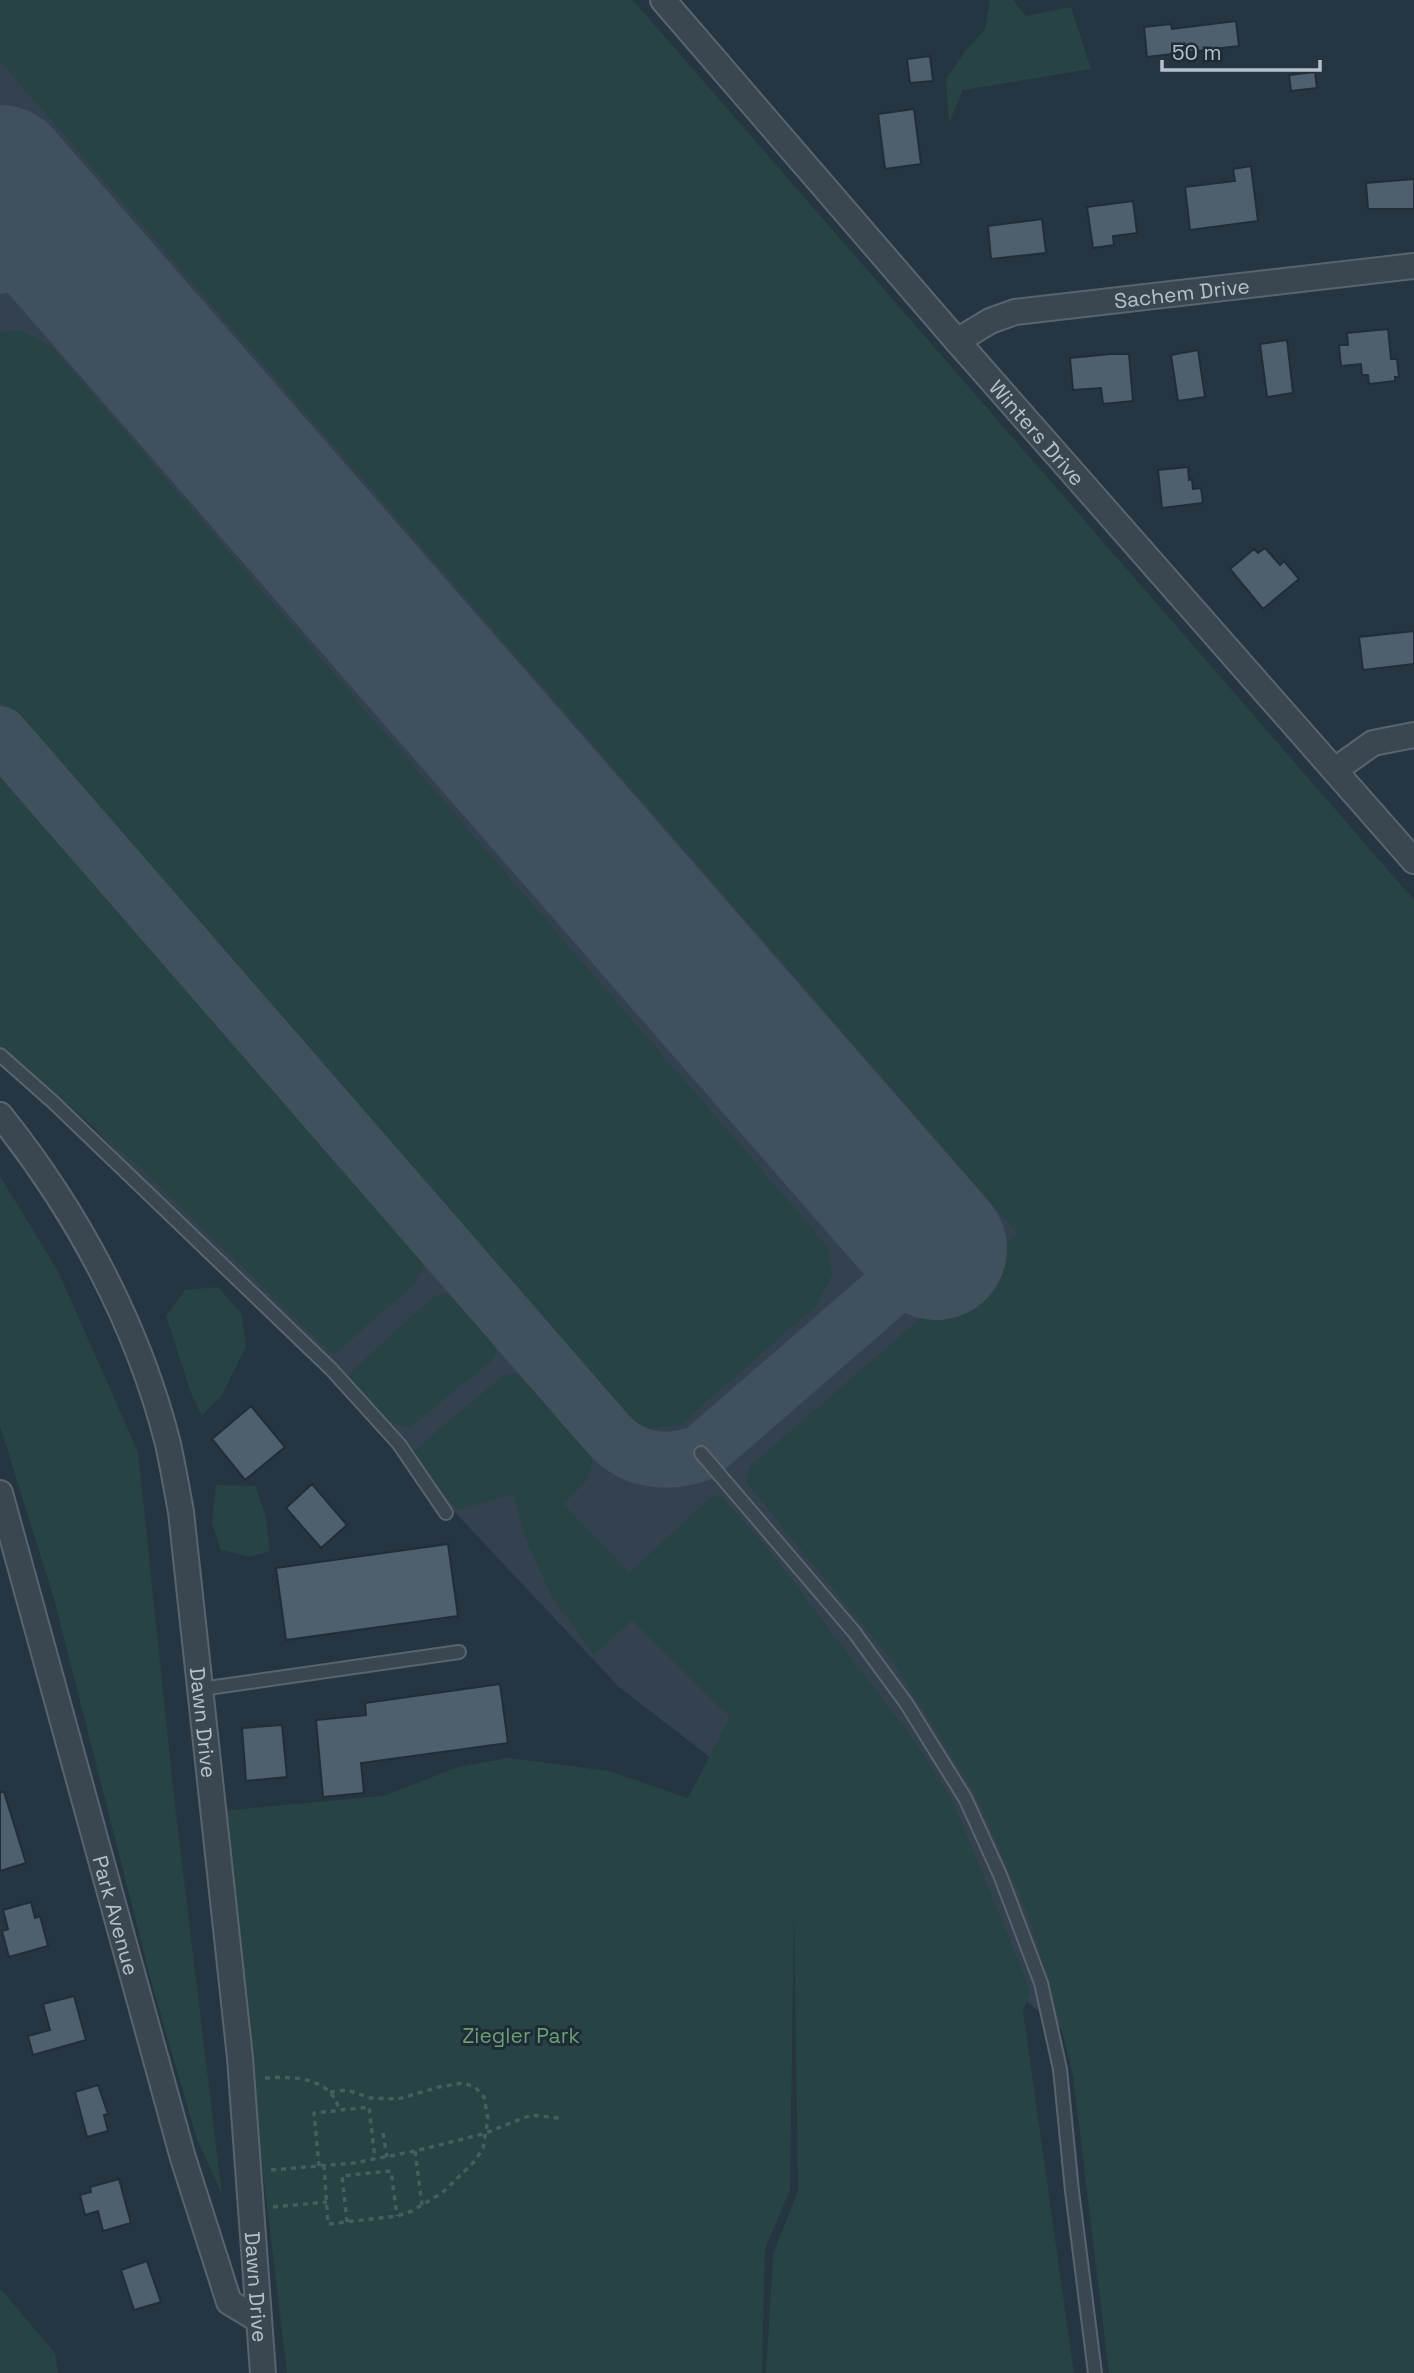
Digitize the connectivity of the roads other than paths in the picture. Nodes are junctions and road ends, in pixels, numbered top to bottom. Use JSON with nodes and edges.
{"nodes":[{"id":1,"x":663,"y":0,"type":"edge"},
{"id":2,"x":1414,"y":266,"type":"edge"},
{"id":3,"x":957,"y":341,"type":"junction"},
{"id":4,"x":1414,"y":735,"type":"edge"},
{"id":5,"x":1335,"y":770,"type":"junction"},
{"id":6,"x":1414,"y":861,"type":"edge"},
{"id":7,"x":0,"y":1055,"type":"edge"},
{"id":8,"x":0,"y":1115,"type":"edge"},
{"id":9,"x":701,"y":1453,"type":"dead end"},
{"id":10,"x":0,"y":1493,"type":"edge"},
{"id":11,"x":446,"y":1513,"type":"dead end"},
{"id":12,"x":459,"y":1653,"type":"dead end"},
{"id":13,"x":201,"y":1689,"type":"junction"},
{"id":14,"x":257,"y":2319,"type":"junction"},
{"id":15,"x":262,"y":2373,"type":"edge"},
{"id":16,"x":1095,"y":2373,"type":"edge"}],
"edges":[{"from":1,"to":3,"type":"street","name":"Winters Drive"},
{"from":2,"to":3,"type":"street","name":"Sachem Drive"},
{"from":3,"to":5,"type":"street","name":"Winters Drive"},
{"from":4,"to":5,"type":"street"},
{"from":5,"to":6,"type":"street","name":"Winters Drive"},
{"from":7,"to":11,"type":"lane"},
{"from":8,"to":13,"type":"street","name":"Dawn Drive"},
{"from":9,"to":16,"type":"lane"},
{"from":10,"to":14,"type":"street","name":"Park Avenue"},
{"from":12,"to":13,"type":"lane"},
{"from":13,"to":14,"type":"street","name":"Dawn Drive"},
{"from":14,"to":15,"type":"street","name":"Dawn Drive"}]}
